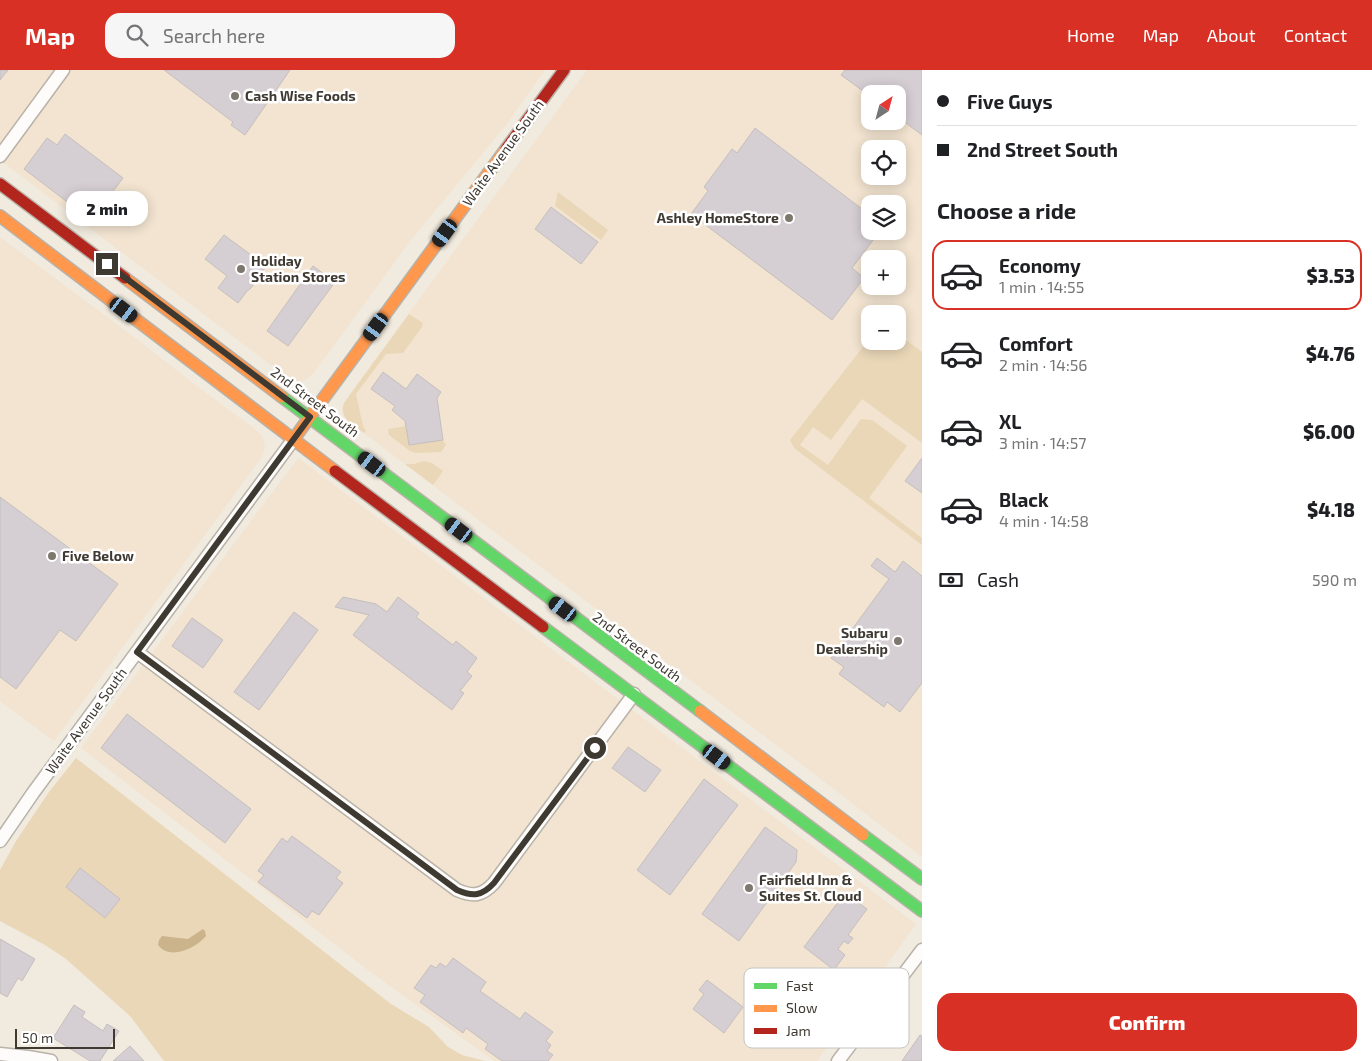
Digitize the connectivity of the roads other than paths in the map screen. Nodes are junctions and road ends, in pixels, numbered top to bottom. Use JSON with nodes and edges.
{"nodes":[{"id":1,"x":63,"y":70,"type":"edge"},
{"id":2,"x":564,"y":70,"type":"edge"},
{"id":3,"x":0,"y":156,"type":"edge"},
{"id":4,"x":0,"y":184,"type":"edge"},
{"id":5,"x":0,"y":216,"type":"edge"},
{"id":6,"x":310,"y":417,"type":"junction"},
{"id":7,"x":293,"y":440,"type":"junction"},
{"id":8,"x":137,"y":652,"type":"junction"},
{"id":9,"x":634,"y":694,"type":"junction"},
{"id":10,"x":0,"y":841,"type":"edge"},
{"id":11,"x":922,"y":880,"type":"edge"},
{"id":12,"x":922,"y":911,"type":"edge"},
{"id":13,"x":922,"y":950,"type":"edge"},
{"id":14,"x":908,"y":968,"type":"edge"},
{"id":15,"x":848,"y":1048,"type":"edge"},
{"id":16,"x":0,"y":1054,"type":"edge"},
{"id":17,"x":51,"y":1061,"type":"edge"},
{"id":18,"x":838,"y":1061,"type":"edge"}],
"edges":[{"from":1,"to":3,"type":"street"},
{"from":2,"to":6,"type":"main road","name":"Waite Avenue South"},
{"from":4,"to":6,"type":"main road","name":"2nd Street South"},
{"from":5,"to":7,"type":"main road"},
{"from":6,"to":7,"type":"main road","name":"Waite Avenue South"},
{"from":6,"to":11,"type":"main road","name":"2nd Street South"},
{"from":7,"to":8,"type":"street","name":"Waite Avenue South"},
{"from":7,"to":9,"type":"main road"},
{"from":8,"to":9,"type":"street"},
{"from":8,"to":10,"type":"street","name":"Waite Avenue South"},
{"from":9,"to":12,"type":"main road"},
{"from":13,"to":14,"type":"street"},
{"from":15,"to":18,"type":"street"},
{"from":16,"to":17,"type":"street"}]}
